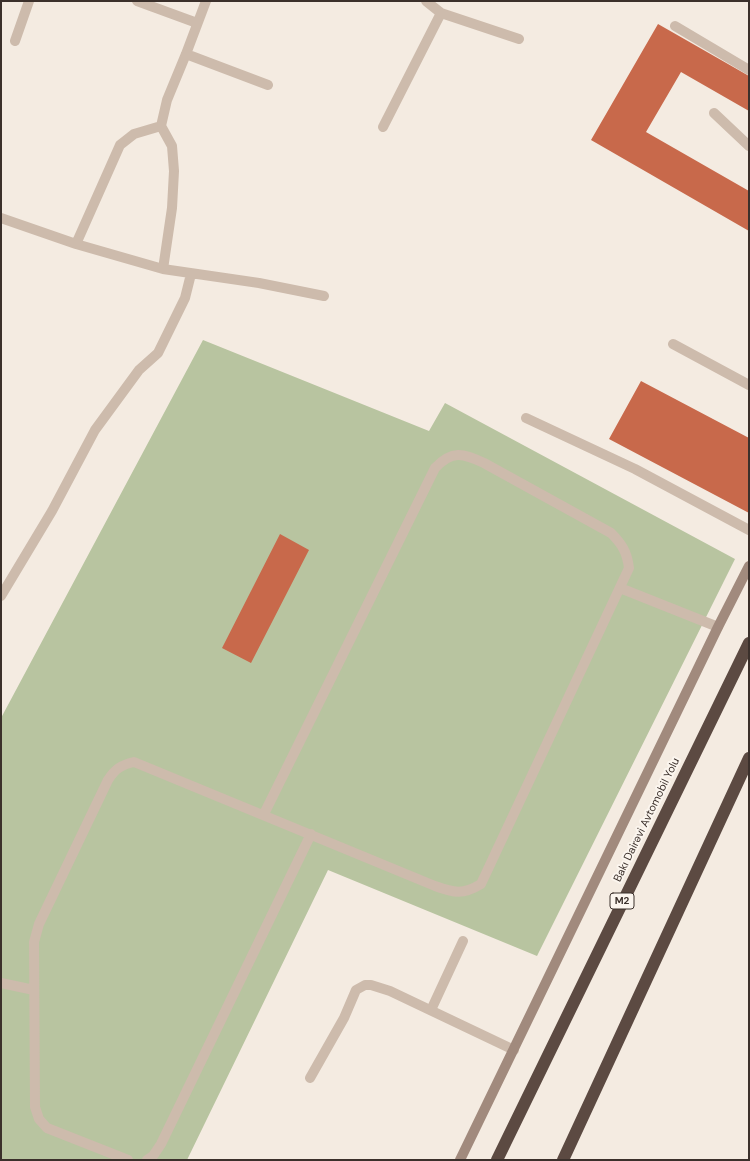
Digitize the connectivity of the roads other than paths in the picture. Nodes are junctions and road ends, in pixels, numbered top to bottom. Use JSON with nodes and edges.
{"nodes":[{"id":1,"x":29,"y":1,"type":"edge"},
{"id":2,"x":137,"y":1,"type":"edge"},
{"id":3,"x":206,"y":1,"type":"edge"},
{"id":4,"x":426,"y":1,"type":"edge"},
{"id":5,"x":441,"y":13,"type":"junction"},
{"id":6,"x":197,"y":23,"type":"junction"},
{"id":7,"x":675,"y":26,"type":"dead end"},
{"id":8,"x":519,"y":39,"type":"dead end"},
{"id":9,"x":15,"y":42,"type":"dead end"},
{"id":10,"x":186,"y":54,"type":"junction"},
{"id":11,"x":749,"y":70,"type":"edge"},
{"id":12,"x":268,"y":85,"type":"dead end"},
{"id":13,"x":714,"y":113,"type":"dead end"},
{"id":14,"x":161,"y":126,"type":"junction"},
{"id":15,"x":383,"y":127,"type":"dead end"},
{"id":16,"x":749,"y":146,"type":"edge"},
{"id":17,"x":1,"y":218,"type":"edge"},
{"id":18,"x":76,"y":244,"type":"junction"},
{"id":19,"x":163,"y":269,"type":"junction"},
{"id":20,"x":191,"y":274,"type":"junction"},
{"id":21,"x":324,"y":296,"type":"dead end"},
{"id":22,"x":673,"y":344,"type":"dead end"},
{"id":23,"x":749,"y":385,"type":"edge"},
{"id":24,"x":526,"y":418,"type":"dead end"},
{"id":25,"x":749,"y":530,"type":"edge"},
{"id":26,"x":749,"y":566,"type":"edge"},
{"id":27,"x":620,"y":588,"type":"junction"},
{"id":28,"x":1,"y":596,"type":"edge"},
{"id":29,"x":718,"y":627,"type":"junction"},
{"id":30,"x":749,"y":643,"type":"edge"},
{"id":31,"x":749,"y":758,"type":"edge"},
{"id":32,"x":264,"y":814,"type":"junction"},
{"id":33,"x":311,"y":834,"type":"junction"},
{"id":34,"x":463,"y":941,"type":"dead end"},
{"id":35,"x":1,"y":983,"type":"edge"},
{"id":36,"x":34,"y":990,"type":"junction"},
{"id":37,"x":431,"y":1010,"type":"junction"},
{"id":38,"x":514,"y":1050,"type":"junction"},
{"id":39,"x":310,"y":1078,"type":"dead end"},
{"id":40,"x":128,"y":1160,"type":"edge"},
{"id":41,"x":147,"y":1160,"type":"edge"},
{"id":42,"x":460,"y":1160,"type":"edge"},
{"id":43,"x":497,"y":1160,"type":"edge"},
{"id":44,"x":563,"y":1160,"type":"edge"}],
"edges":[{"from":1,"to":9,"type":"street"},
{"from":2,"to":6,"type":"street"},
{"from":3,"to":6,"type":"street"},
{"from":4,"to":5,"type":"street"},
{"from":5,"to":8,"type":"street"},
{"from":5,"to":15,"type":"street"},
{"from":6,"to":10,"type":"street"},
{"from":7,"to":11,"type":"street"},
{"from":10,"to":12,"type":"street"},
{"from":10,"to":14,"type":"street"},
{"from":13,"to":16,"type":"street"},
{"from":14,"to":18,"type":"street"},
{"from":14,"to":19,"type":"street"},
{"from":17,"to":18,"type":"street"},
{"from":18,"to":19,"type":"street"},
{"from":19,"to":20,"type":"street"},
{"from":20,"to":21,"type":"street"},
{"from":20,"to":28,"type":"street"},
{"from":22,"to":23,"type":"street"},
{"from":24,"to":25,"type":"street"},
{"from":26,"to":29,"type":"main road"},
{"from":27,"to":29,"type":"street"},
{"from":27,"to":32,"type":"street"},
{"from":27,"to":33,"type":"street"},
{"from":29,"to":38,"type":"main road"},
{"from":30,"to":43,"type":"highway","name":"Bakı Dairəvi Avtomobil Yolu","number":"M2"},
{"from":31,"to":44,"type":"highway"},
{"from":32,"to":33,"type":"street"},
{"from":32,"to":36,"type":"street"},
{"from":33,"to":41,"type":"street"},
{"from":34,"to":37,"type":"street"},
{"from":35,"to":36,"type":"street"},
{"from":36,"to":40,"type":"street"},
{"from":37,"to":38,"type":"street"},
{"from":37,"to":39,"type":"street"},
{"from":38,"to":42,"type":"main road"}]}
